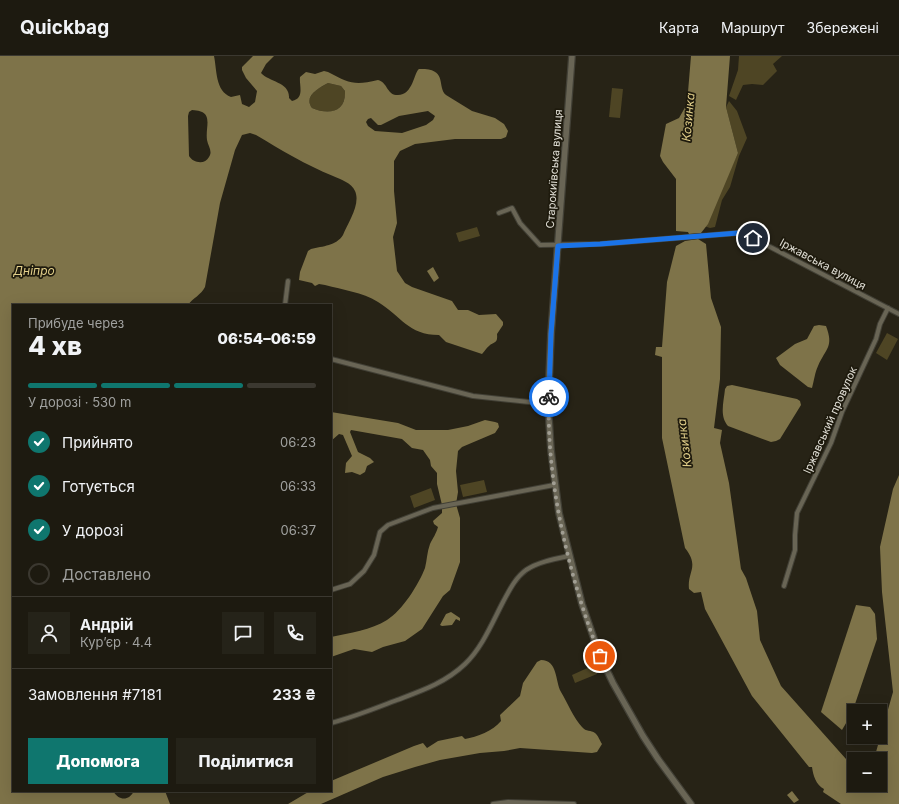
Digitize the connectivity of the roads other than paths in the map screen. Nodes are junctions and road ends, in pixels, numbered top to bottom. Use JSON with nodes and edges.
{"nodes":[{"id":1,"x":572,"y":56,"type":"edge"},
{"id":2,"x":499,"y":213,"type":"dead end"},
{"id":3,"x":558,"y":246,"type":"junction"},
{"id":4,"x":288,"y":281,"type":"dead end"},
{"id":5,"x":285,"y":304,"type":"edge"},
{"id":6,"x":888,"y":308,"type":"junction"},
{"id":7,"x":899,"y":314,"type":"edge"},
{"id":8,"x":332,"y":359,"type":"edge"},
{"id":9,"x":548,"y":404,"type":"junction"},
{"id":10,"x":554,"y":484,"type":"junction"},
{"id":11,"x":569,"y":556,"type":"junction"},
{"id":12,"x":784,"y":586,"type":"dead end"},
{"id":13,"x":332,"y":590,"type":"edge"},
{"id":14,"x":332,"y":723,"type":"edge"},
{"id":15,"x":493,"y":804,"type":"edge"},
{"id":16,"x":574,"y":804,"type":"edge"},
{"id":17,"x":691,"y":804,"type":"edge"}],
"edges":[{"from":1,"to":3,"type":"street","name":"Старокиївська вулиця"},
{"from":2,"to":3,"type":"street","name":"Іржавська вулиця"},
{"from":3,"to":6,"type":"street","name":"Іржавська вулиця"},
{"from":3,"to":9,"type":"street","name":"Старокиївська вулиця"},
{"from":4,"to":5,"type":"street"},
{"from":6,"to":7,"type":"street","name":"Іржавська вулиця"},
{"from":6,"to":12,"type":"street","name":"Іржавський провулок"},
{"from":8,"to":9,"type":"street"},
{"from":9,"to":10,"type":"street","name":"Старокиївська вулиця"},
{"from":10,"to":11,"type":"street","name":"Старокиївська вулиця"},
{"from":10,"to":13,"type":"street"},
{"from":11,"to":14,"type":"street"},
{"from":11,"to":17,"type":"street","name":"Старокиївська вулиця"},
{"from":15,"to":16,"type":"street"}]}
